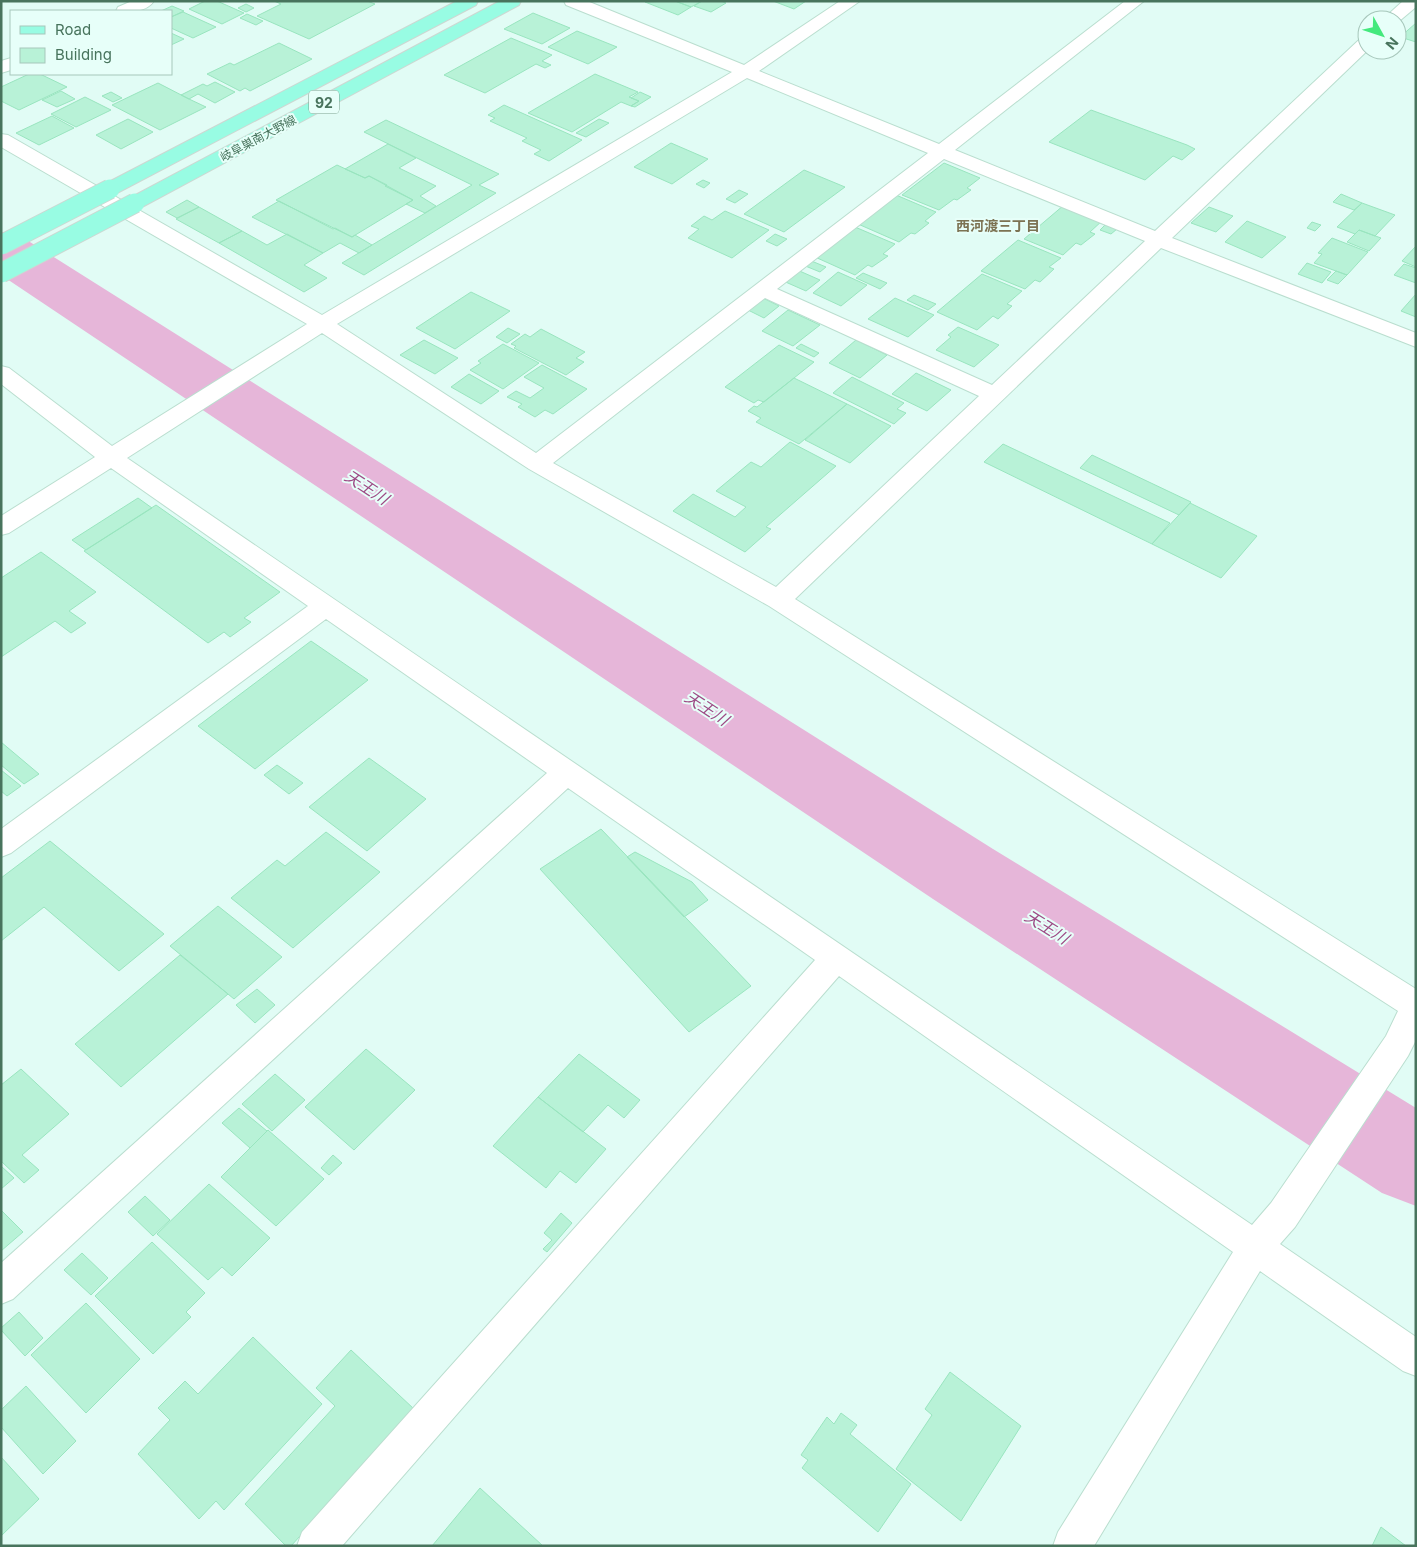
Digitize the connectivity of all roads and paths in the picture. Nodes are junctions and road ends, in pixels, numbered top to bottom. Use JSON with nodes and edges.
{"nodes":[{"id":1,"x":146,"y":1,"type":"edge"},
{"id":2,"x":470,"y":1,"type":"edge"},
{"id":3,"x":513,"y":1,"type":"edge"},
{"id":4,"x":572,"y":1,"type":"edge"},
{"id":5,"x":852,"y":1,"type":"edge"},
{"id":6,"x":1136,"y":1,"type":"edge"},
{"id":7,"x":1413,"y":1,"type":"edge"},
{"id":8,"x":126,"y":10,"type":"edge"},
{"id":9,"x":1402,"y":10,"type":"edge"},
{"id":10,"x":1357,"y":52,"type":"edge"},
{"id":11,"x":747,"y":71,"type":"junction"},
{"id":12,"x":1,"y":139,"type":"edge"},
{"id":13,"x":942,"y":152,"type":"junction"},
{"id":14,"x":1159,"y":240,"type":"junction"},
{"id":15,"x":1,"y":245,"type":"edge"},
{"id":16,"x":1,"y":273,"type":"edge"},
{"id":17,"x":763,"y":290,"type":"junction"},
{"id":18,"x":322,"y":324,"type":"junction"},
{"id":19,"x":1416,"y":341,"type":"edge"},
{"id":20,"x":1,"y":373,"type":"edge"},
{"id":21,"x":996,"y":395,"type":"junction"},
{"id":22,"x":112,"y":458,"type":"junction"},
{"id":23,"x":537,"y":464,"type":"junction"},
{"id":24,"x":1,"y":527,"type":"edge"},
{"id":25,"x":778,"y":600,"type":"junction"},
{"id":26,"x":327,"y":605,"type":"junction"},
{"id":27,"x":568,"y":771,"type":"junction"},
{"id":28,"x":1,"y":845,"type":"edge"},
{"id":29,"x":837,"y":957,"type":"junction"},
{"id":30,"x":1416,"y":1007,"type":"edge"},
{"id":31,"x":1256,"y":1246,"type":"junction"},
{"id":32,"x":1,"y":1287,"type":"edge"},
{"id":33,"x":1416,"y":1358,"type":"edge"},
{"id":34,"x":316,"y":1546,"type":"edge"},
{"id":35,"x":1072,"y":1546,"type":"edge"}],
"edges":[{"from":1,"to":8,"type":"street"},
{"from":2,"to":15,"type":"main road","name":"岐阜巣南大野線","number":"92","bridge":true},
{"from":3,"to":16,"type":"main road","name":"岐阜巣南大野線","number":"92","bridge":true},
{"from":4,"to":11,"type":"street"},
{"from":5,"to":11,"type":"street"},
{"from":6,"to":13,"type":"street"},
{"from":7,"to":9,"type":"street"},
{"from":10,"to":14,"type":"street"},
{"from":11,"to":13,"type":"street"},
{"from":11,"to":18,"type":"street"},
{"from":12,"to":18,"type":"street"},
{"from":13,"to":14,"type":"street"},
{"from":13,"to":17,"type":"street"},
{"from":14,"to":19,"type":"street"},
{"from":14,"to":21,"type":"street"},
{"from":17,"to":21,"type":"street"},
{"from":17,"to":23,"type":"street"},
{"from":18,"to":22,"type":"street"},
{"from":18,"to":23,"type":"street"},
{"from":20,"to":22,"type":"street"},
{"from":21,"to":25,"type":"street"},
{"from":22,"to":24,"type":"street"},
{"from":22,"to":26,"type":"street"},
{"from":23,"to":25,"type":"street"},
{"from":25,"to":30,"type":"street"},
{"from":26,"to":27,"type":"street"},
{"from":26,"to":28,"type":"street"},
{"from":27,"to":29,"type":"street"},
{"from":27,"to":32,"type":"street"},
{"from":29,"to":31,"type":"street"},
{"from":29,"to":34,"type":"street"},
{"from":30,"to":31,"type":"street"},
{"from":31,"to":33,"type":"street"},
{"from":31,"to":35,"type":"street"}]}
